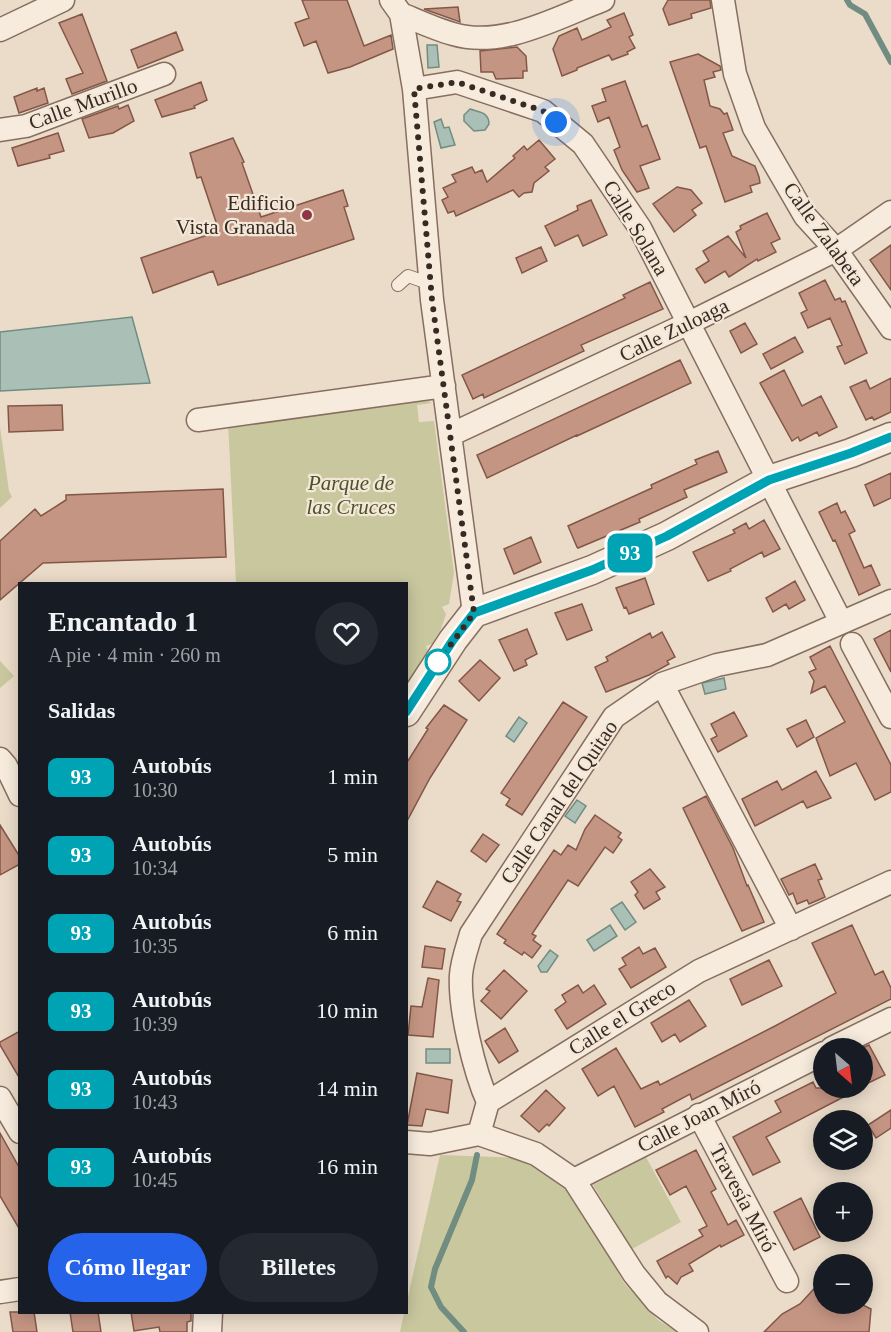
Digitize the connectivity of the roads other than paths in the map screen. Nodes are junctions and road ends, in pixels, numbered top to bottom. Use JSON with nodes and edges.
{"nodes":[{"id":1,"x":63,"y":0,"type":"edge"},
{"id":2,"x":603,"y":0,"type":"edge"},
{"id":3,"x":723,"y":0,"type":"edge"},
{"id":4,"x":396,"y":7,"type":"edge"},
{"id":5,"x":0,"y":30,"type":"edge"},
{"id":6,"x":164,"y":74,"type":"dead end"},
{"id":7,"x":414,"y":89,"type":"junction"},
{"id":8,"x":0,"y":130,"type":"edge"},
{"id":9,"x":891,"y":212,"type":"edge"},
{"id":10,"x":836,"y":250,"type":"junction"},
{"id":11,"x":431,"y":284,"type":"junction"},
{"id":12,"x":398,"y":285,"type":"dead end"},
{"id":13,"x":690,"y":323,"type":"junction"},
{"id":14,"x":891,"y":328,"type":"edge"},
{"id":15,"x":444,"y":386,"type":"junction"},
{"id":16,"x":198,"y":420,"type":"dead end"},
{"id":17,"x":450,"y":435,"type":"junction"},
{"id":18,"x":891,"y":437,"type":"edge"},
{"id":19,"x":769,"y":480,"type":"junction"},
{"id":20,"x":891,"y":601,"type":"edge"},
{"id":21,"x":474,"y":613,"type":"junction"},
{"id":22,"x":842,"y":622,"type":"junction"},
{"id":23,"x":852,"y":644,"type":"dead end"},
{"id":24,"x":662,"y":684,"type":"junction"},
{"id":25,"x":408,"y":709,"type":"edge"},
{"id":26,"x":891,"y":717,"type":"edge"},
{"id":27,"x":0,"y":759,"type":"edge"},
{"id":28,"x":13,"y":791,"type":"edge"},
{"id":29,"x":891,"y":882,"type":"edge"},
{"id":30,"x":791,"y":930,"type":"junction"},
{"id":31,"x":891,"y":1019,"type":"edge"},
{"id":32,"x":852,"y":1038,"type":"edge"},
{"id":33,"x":813,"y":1058,"type":"edge"},
{"id":34,"x":0,"y":1098,"type":"edge"},
{"id":35,"x":488,"y":1102,"type":"junction"},
{"id":36,"x":699,"y":1115,"type":"junction"},
{"id":37,"x":18,"y":1129,"type":"edge"},
{"id":38,"x":479,"y":1134,"type":"junction"},
{"id":39,"x":408,"y":1142,"type":"edge"},
{"id":40,"x":574,"y":1180,"type":"junction"},
{"id":41,"x":788,"y":1281,"type":"dead end"},
{"id":42,"x":18,"y":1289,"type":"edge"},
{"id":43,"x":0,"y":1292,"type":"edge"},
{"id":44,"x":208,"y":1314,"type":"edge"},
{"id":45,"x":207,"y":1332,"type":"edge"},
{"id":46,"x":698,"y":1332,"type":"edge"}],
"edges":[{"from":1,"to":5,"type":"street"},
{"from":2,"to":4,"type":"street"},
{"from":3,"to":10,"type":"street","name":"Calle Zalabeta"},
{"from":4,"to":7,"type":"street"},
{"from":6,"to":8,"type":"street","name":"Calle Murillo"},
{"from":7,"to":11,"type":"street"},
{"from":7,"to":13,"type":"street","name":"Calle Solana"},
{"from":9,"to":10,"type":"street","name":"Calle Zuloaga"},
{"from":10,"to":13,"type":"street","name":"Calle Zuloaga"},
{"from":10,"to":14,"type":"street","name":"Calle Zalabeta"},
{"from":11,"to":12,"type":"lane"},
{"from":11,"to":15,"type":"street"},
{"from":13,"to":17,"type":"street","name":"Calle Zuloaga"},
{"from":13,"to":19,"type":"street","name":"Calle Solana"},
{"from":15,"to":16,"type":"street"},
{"from":15,"to":17,"type":"street"},
{"from":17,"to":21,"type":"street"},
{"from":18,"to":19,"type":"street"},
{"from":19,"to":21,"type":"street"},
{"from":19,"to":22,"type":"street","name":"Calle Solana"},
{"from":20,"to":22,"type":"street","name":"Calle Canal del Quitao"},
{"from":21,"to":25,"type":"street"},
{"from":22,"to":24,"type":"street","name":"Calle Canal del Quitao"},
{"from":23,"to":26,"type":"street"},
{"from":24,"to":30,"type":"street"},
{"from":24,"to":35,"type":"street","name":"Calle Canal del Quitao"},
{"from":27,"to":28,"type":"street"},
{"from":29,"to":30,"type":"street","name":"Calle el Greco"},
{"from":30,"to":35,"type":"street","name":"Calle el Greco"},
{"from":31,"to":32,"type":"street"},
{"from":33,"to":36,"type":"street","name":"Calle Joan Miró"},
{"from":34,"to":37,"type":"street"},
{"from":35,"to":38,"type":"street"},
{"from":36,"to":40,"type":"street","name":"Calle Joan Miró"},
{"from":36,"to":41,"type":"street","name":"Travesía Miró"},
{"from":38,"to":39,"type":"street"},
{"from":38,"to":40,"type":"street"},
{"from":40,"to":46,"type":"street"},
{"from":42,"to":43,"type":"street"},
{"from":44,"to":45,"type":"street"}]}
